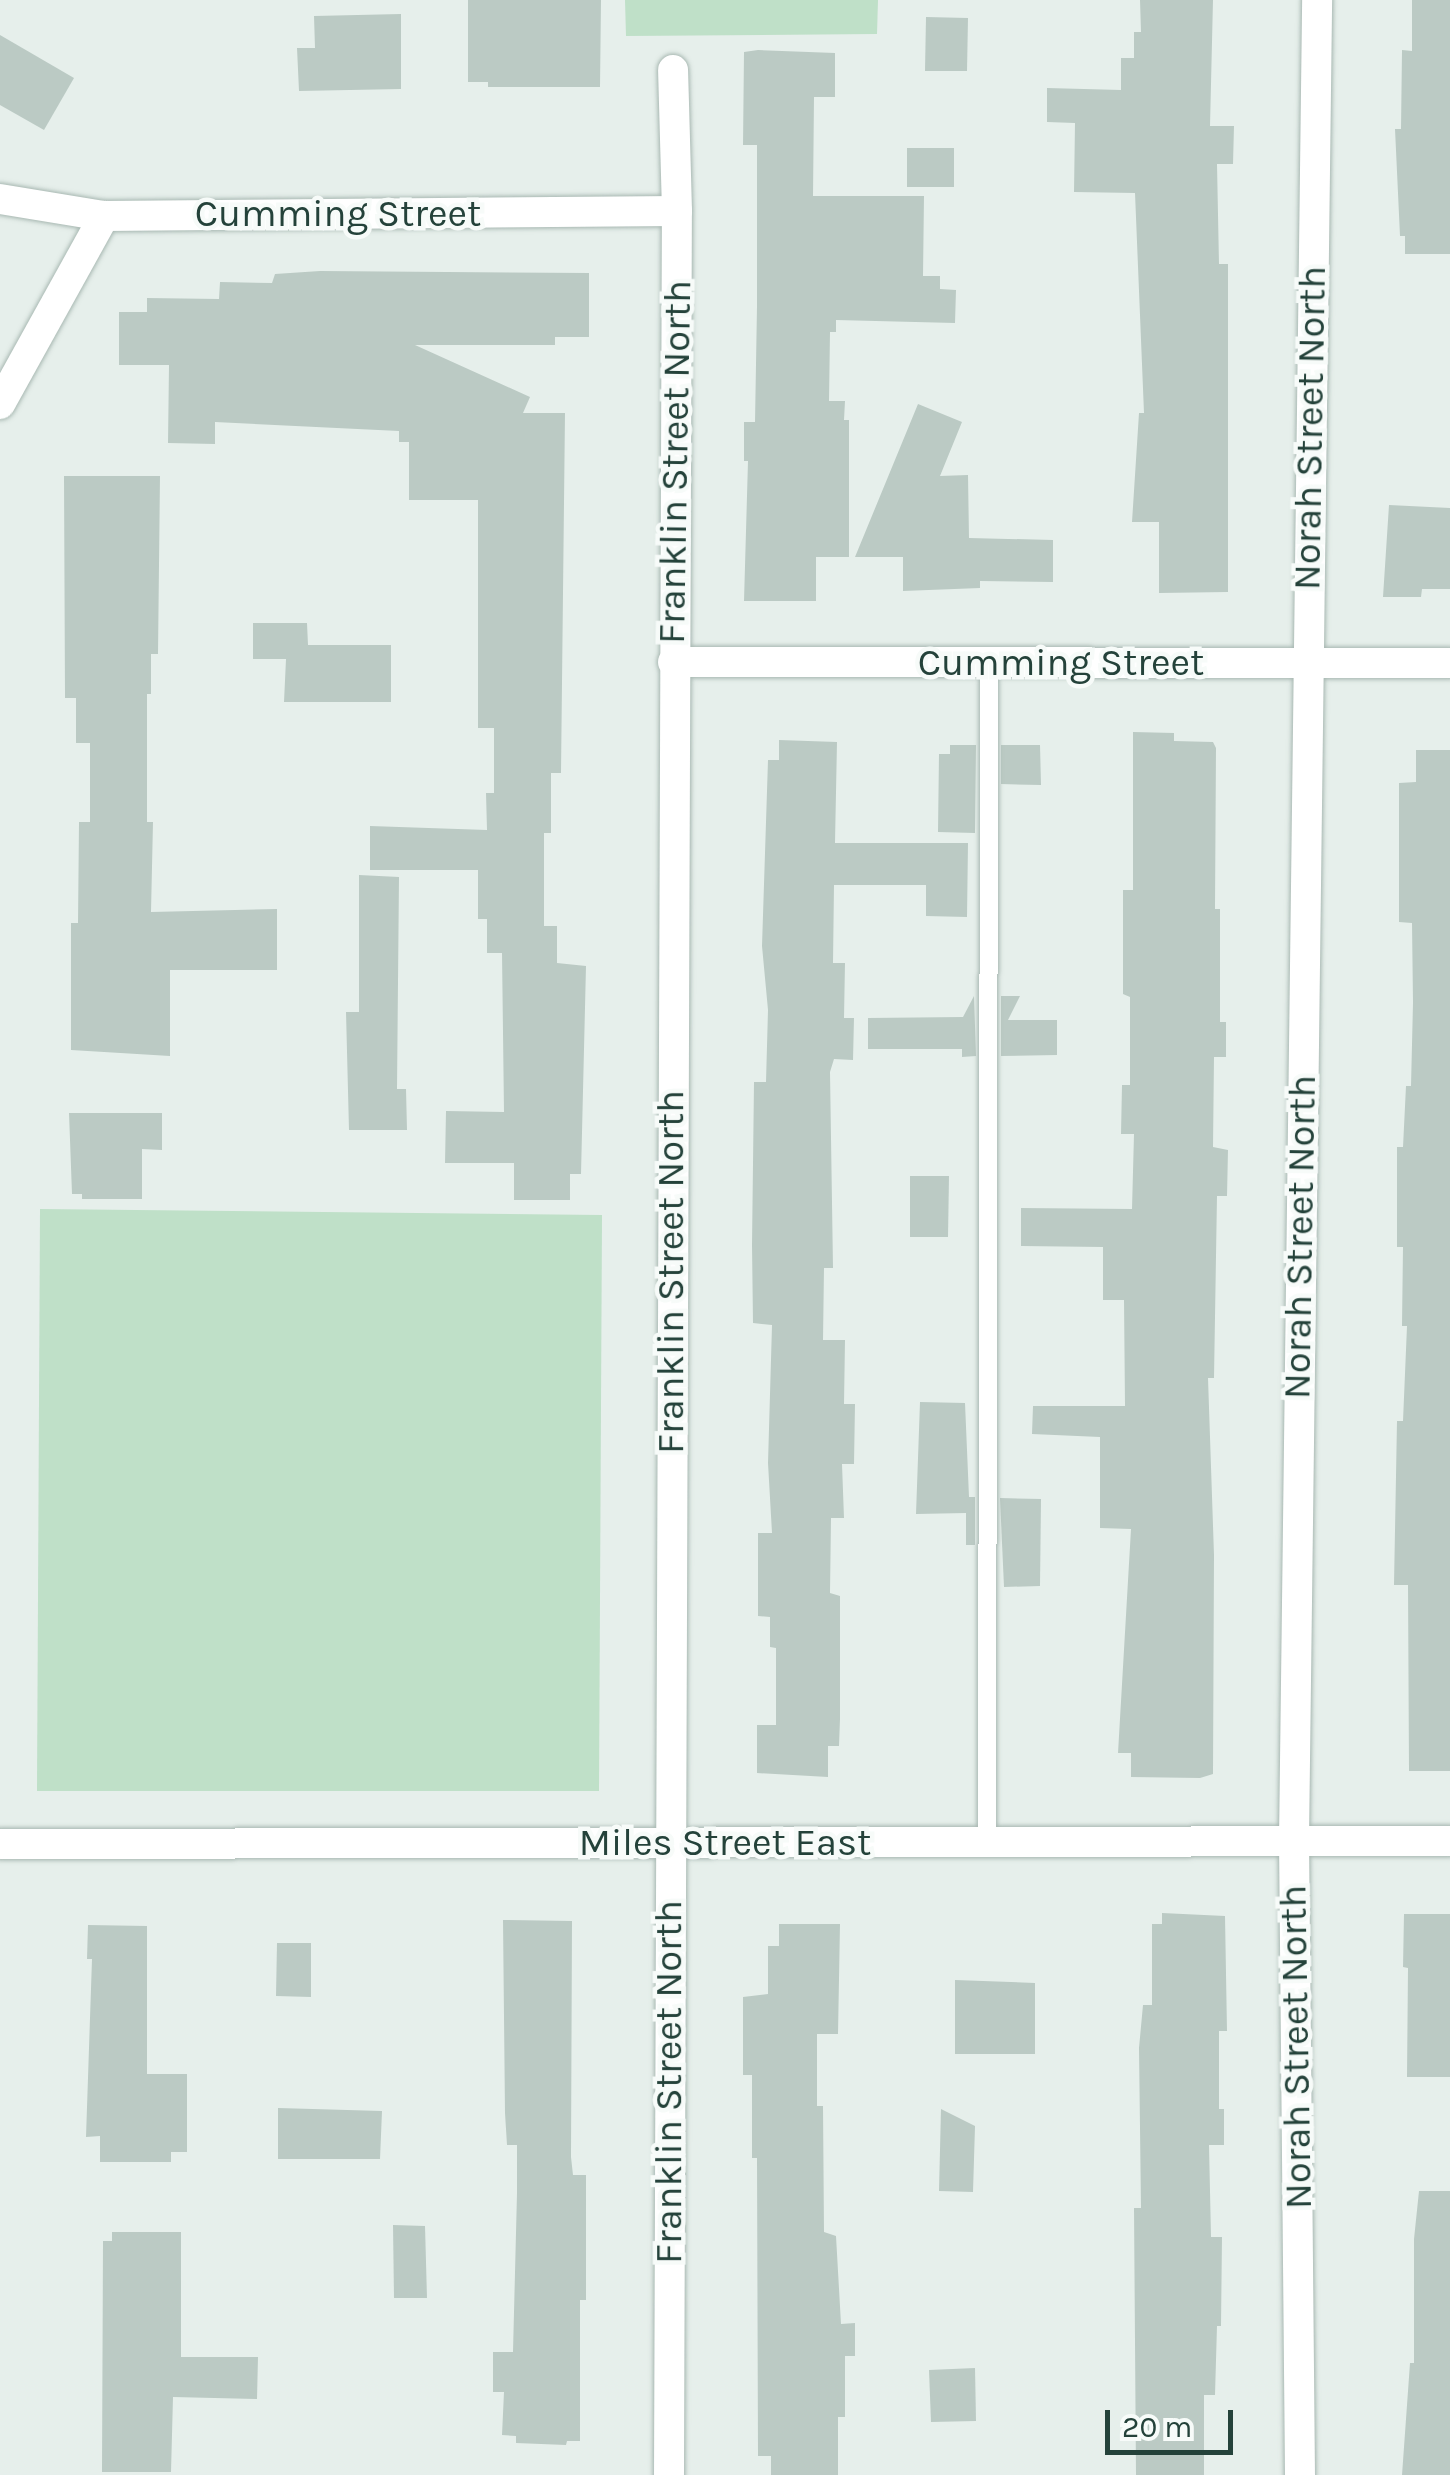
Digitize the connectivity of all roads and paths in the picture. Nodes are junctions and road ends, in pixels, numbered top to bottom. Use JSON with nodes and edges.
{"nodes":[{"id":1,"x":1316,"y":0,"type":"edge"},
{"id":2,"x":673,"y":70,"type":"dead end"},
{"id":3,"x":0,"y":199,"type":"edge"},
{"id":4,"x":677,"y":211,"type":"junction"},
{"id":5,"x":104,"y":216,"type":"junction"},
{"id":6,"x":0,"y":404,"type":"edge"},
{"id":7,"x":673,"y":662,"type":"junction"},
{"id":8,"x":989,"y":662,"type":"junction"},
{"id":9,"x":1306,"y":663,"type":"junction"},
{"id":10,"x":1450,"y":663,"type":"edge"},
{"id":11,"x":988,"y":1842,"type":"junction"},
{"id":12,"x":1294,"y":1842,"type":"junction"},
{"id":13,"x":1450,"y":1842,"type":"edge"},
{"id":14,"x":670,"y":1843,"type":"junction"},
{"id":15,"x":0,"y":1844,"type":"edge"},
{"id":16,"x":669,"y":2475,"type":"edge"},
{"id":17,"x":1300,"y":2475,"type":"edge"}],
"edges":[{"from":1,"to":9,"type":"street","name":"Norah Street North"},
{"from":2,"to":4,"type":"street","name":"Franklin Street North"},
{"from":3,"to":5,"type":"street","name":"Cumming Street"},
{"from":4,"to":5,"type":"street","name":"Cumming Street"},
{"from":4,"to":7,"type":"street","name":"Franklin Street North"},
{"from":5,"to":6,"type":"street"},
{"from":7,"to":8,"type":"street","name":"Cumming Street"},
{"from":7,"to":14,"type":"street","name":"Franklin Street North"},
{"from":8,"to":9,"type":"street","name":"Cumming Street"},
{"from":8,"to":11,"type":"lane"},
{"from":9,"to":10,"type":"street","name":"Cumming Street"},
{"from":9,"to":12,"type":"street","name":"Norah Street North"},
{"from":11,"to":12,"type":"street","name":"Miles Street East"},
{"from":11,"to":14,"type":"street","name":"Miles Street East"},
{"from":12,"to":13,"type":"street","name":"Miles Street East"},
{"from":12,"to":17,"type":"street","name":"Norah Street North"},
{"from":14,"to":15,"type":"street","name":"Miles Street East"},
{"from":14,"to":16,"type":"street","name":"Franklin Street North"}]}
